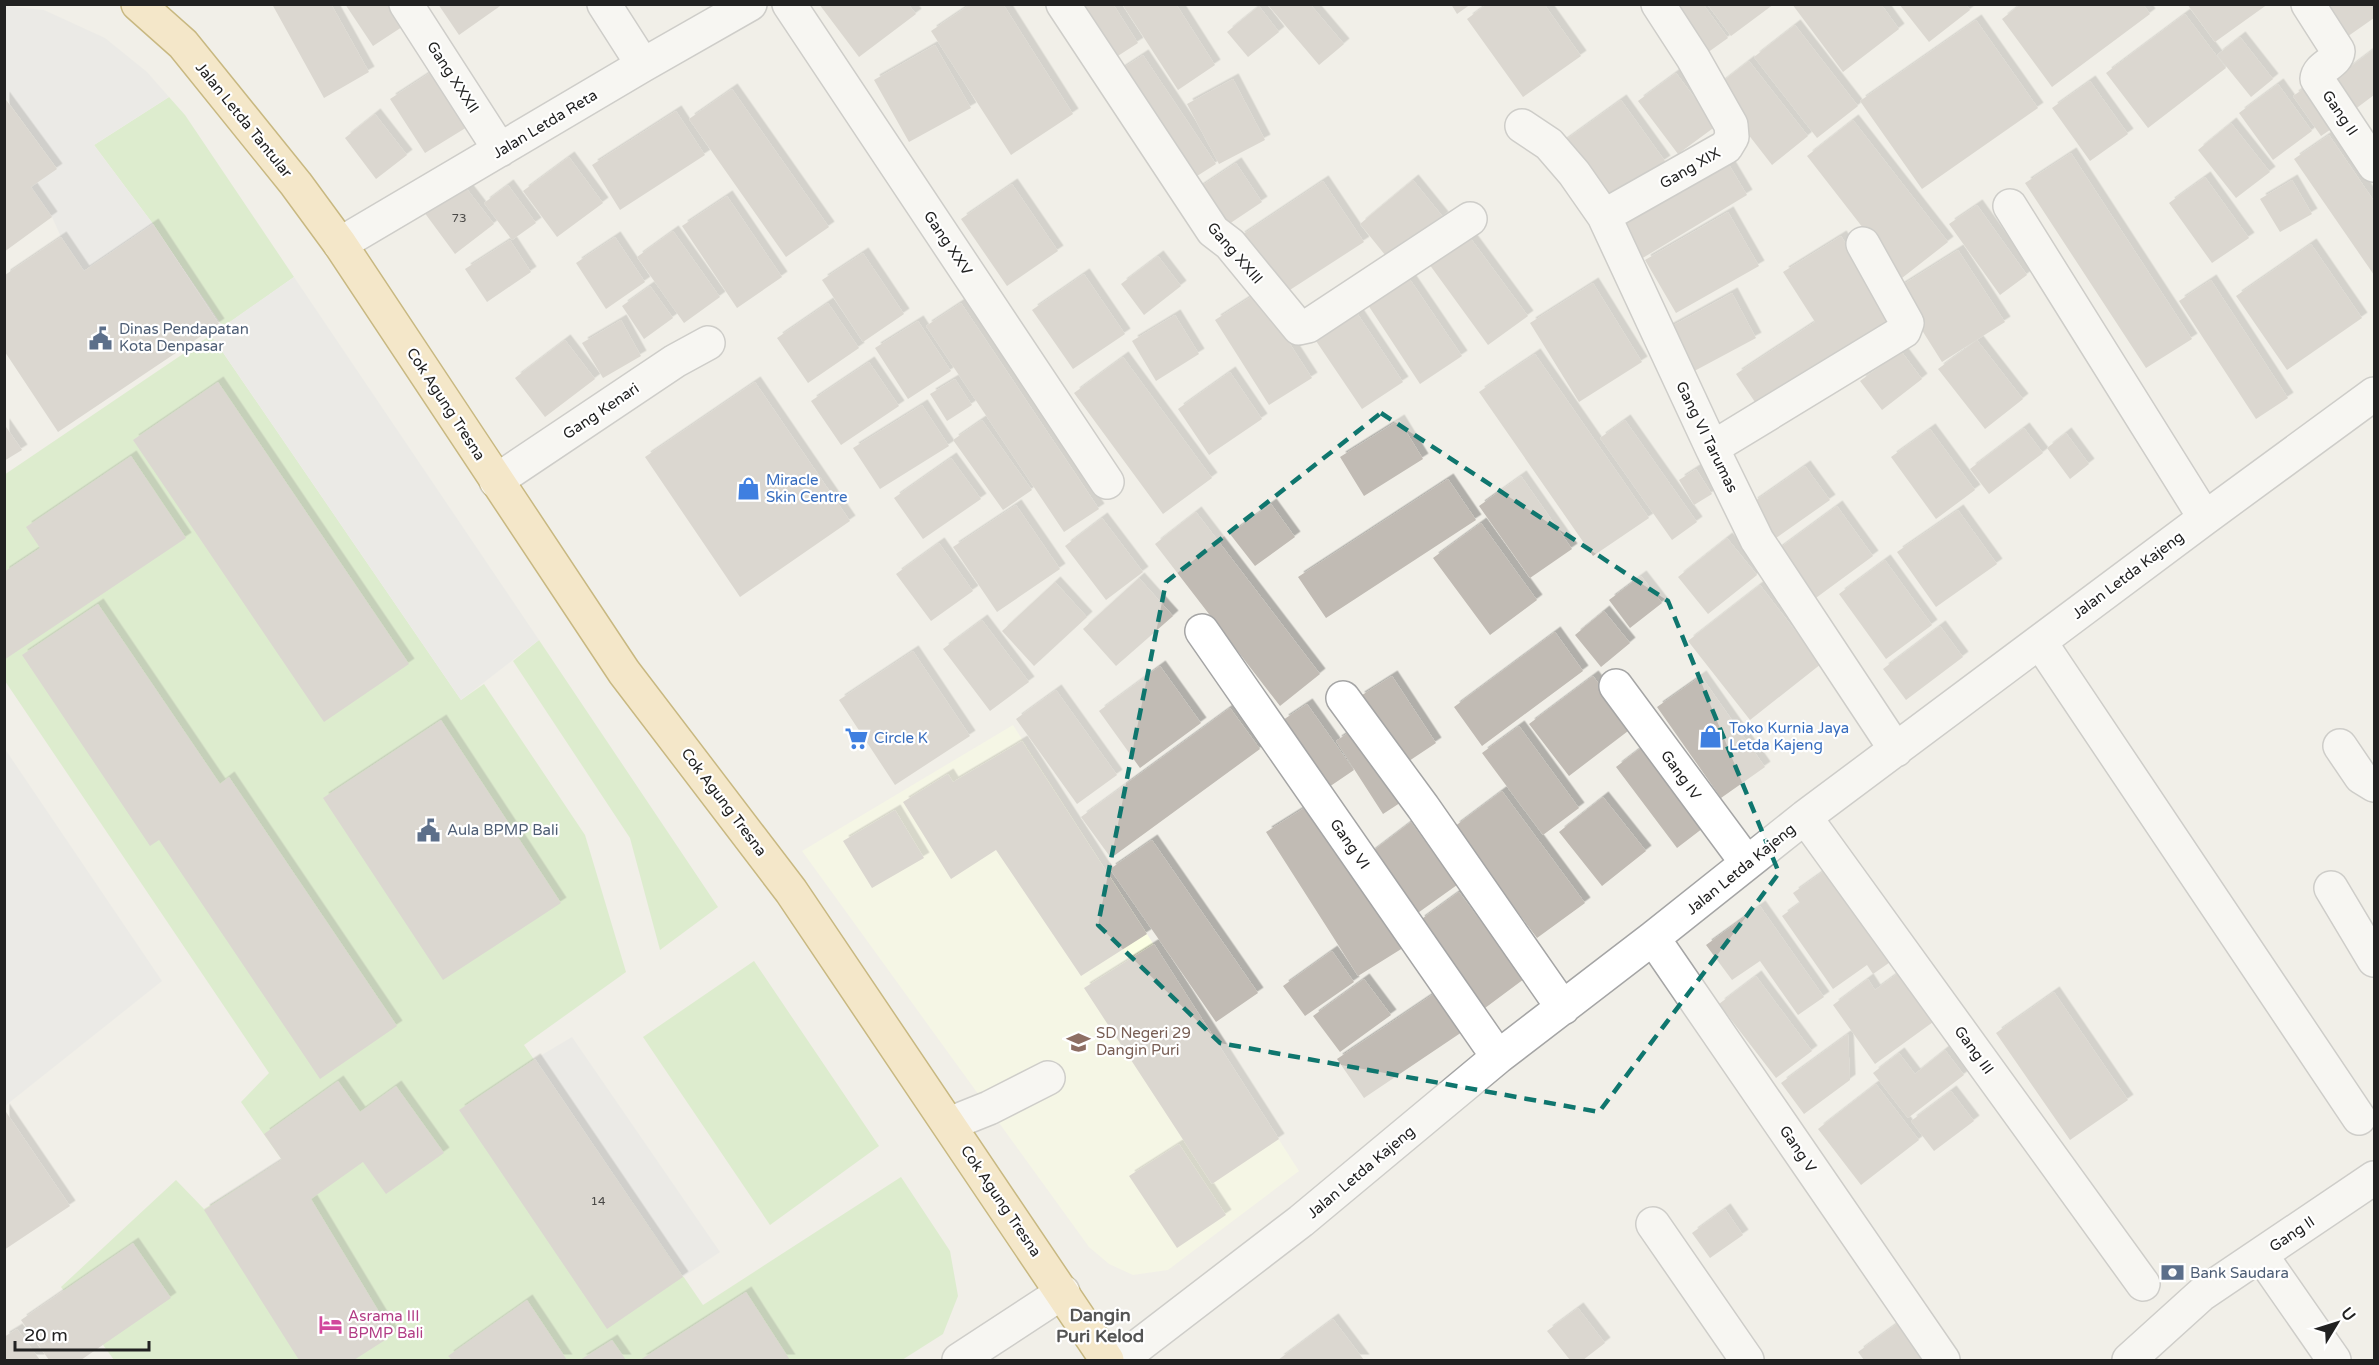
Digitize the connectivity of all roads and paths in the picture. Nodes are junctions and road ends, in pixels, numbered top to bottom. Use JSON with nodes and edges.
{"nodes":[{"id":1,"x":138,"y":4,"type":"edge"},
{"id":2,"x":406,"y":4,"type":"edge"},
{"id":3,"x":604,"y":4,"type":"edge"},
{"id":4,"x":750,"y":4,"type":"edge"},
{"id":5,"x":789,"y":4,"type":"edge"},
{"id":6,"x":1063,"y":4,"type":"edge"},
{"id":7,"x":1658,"y":4,"type":"edge"},
{"id":8,"x":2308,"y":4,"type":"edge"},
{"id":9,"x":642,"y":65,"type":"junction"},
{"id":10,"x":1522,"y":126,"type":"dead end"},
{"id":11,"x":500,"y":150,"type":"junction"},
{"id":12,"x":2374,"y":165,"type":"edge"},
{"id":13,"x":2010,"y":206,"type":"dead end"},
{"id":14,"x":1604,"y":216,"type":"junction"},
{"id":15,"x":1470,"y":219,"type":"dead end"},
{"id":16,"x":340,"y":244,"type":"junction"},
{"id":17,"x":1863,"y":244,"type":"dead end"},
{"id":18,"x":708,"y":343,"type":"dead end"},
{"id":19,"x":2374,"y":394,"type":"edge"},
{"id":20,"x":1712,"y":448,"type":"junction"},
{"id":21,"x":496,"y":481,"type":"junction"},
{"id":22,"x":1107,"y":482,"type":"dead end"},
{"id":23,"x":2205,"y":518,"type":"junction"},
{"id":24,"x":1202,"y":631,"type":"dead end"},
{"id":25,"x":2040,"y":642,"type":"junction"},
{"id":26,"x":1616,"y":686,"type":"dead end"},
{"id":27,"x":1343,"y":698,"type":"dead end"},
{"id":28,"x":2340,"y":746,"type":"dead end"},
{"id":29,"x":1896,"y":750,"type":"junction"},
{"id":30,"x":2374,"y":785,"type":"edge"},
{"id":31,"x":1805,"y":817,"type":"junction"},
{"id":32,"x":1747,"y":863,"type":"junction"},
{"id":33,"x":2331,"y":888,"type":"dead end"},
{"id":34,"x":1653,"y":938,"type":"junction"},
{"id":35,"x":2374,"y":960,"type":"edge"},
{"id":36,"x":1563,"y":1008,"type":"junction"},
{"id":37,"x":1498,"y":1057,"type":"junction"},
{"id":38,"x":1048,"y":1078,"type":"dead end"},
{"id":39,"x":2359,"y":1118,"type":"dead end"},
{"id":40,"x":949,"y":1124,"type":"junction"},
{"id":41,"x":2374,"y":1178,"type":"edge"},
{"id":42,"x":1653,"y":1224,"type":"dead end"},
{"id":43,"x":2261,"y":1255,"type":"junction"},
{"id":44,"x":2143,"y":1284,"type":"dead end"},
{"id":45,"x":1063,"y":1292,"type":"junction"},
{"id":46,"x":959,"y":1360,"type":"edge"},
{"id":47,"x":1107,"y":1360,"type":"edge"},
{"id":48,"x":1120,"y":1360,"type":"edge"},
{"id":49,"x":1747,"y":1360,"type":"edge"},
{"id":50,"x":1942,"y":1360,"type":"edge"},
{"id":51,"x":2129,"y":1360,"type":"edge"},
{"id":52,"x":2334,"y":1360,"type":"edge"}],
"edges":[{"from":1,"to":16,"type":"main road","name":"Jalan Letda Tantular"},
{"from":2,"to":11,"type":"street","name":"Gang XXXII"},
{"from":3,"to":9,"type":"street"},
{"from":4,"to":9,"type":"street","name":"Jalan Letda Reta"},
{"from":5,"to":22,"type":"street","name":"Gang XXV"},
{"from":6,"to":15,"type":"street","name":"Gang XXIII"},
{"from":7,"to":14,"type":"street","name":"Gang XIX"},
{"from":8,"to":12,"type":"street","name":"Gang II"},
{"from":9,"to":11,"type":"street","name":"Jalan Letda Reta"},
{"from":10,"to":14,"type":"street","name":"Gang VI Tarumas"},
{"from":11,"to":16,"type":"street","name":"Jalan Letda Reta"},
{"from":13,"to":23,"type":"street"},
{"from":14,"to":20,"type":"street","name":"Gang VI Tarumas"},
{"from":16,"to":21,"type":"main road","name":"Cok Agung Tresna"},
{"from":17,"to":20,"type":"street"},
{"from":18,"to":21,"type":"street","name":"Gang Kenari"},
{"from":19,"to":23,"type":"street","name":"Jalan Letda Kajeng"},
{"from":20,"to":29,"type":"street","name":"Gang VI Tarumas"},
{"from":21,"to":40,"type":"main road","name":"Cok Agung Tresna"},
{"from":23,"to":25,"type":"street","name":"Jalan Letda Kajeng"},
{"from":24,"to":37,"type":"street","name":"Gang VI"},
{"from":25,"to":29,"type":"street","name":"Jalan Letda Kajeng"},
{"from":25,"to":39,"type":"street"},
{"from":26,"to":32,"type":"street","name":"Gang IV"},
{"from":27,"to":36,"type":"street"},
{"from":28,"to":30,"type":"street"},
{"from":29,"to":31,"type":"street","name":"Jalan Letda Kajeng"},
{"from":31,"to":32,"type":"street","name":"Jalan Letda Kajeng"},
{"from":31,"to":44,"type":"street","name":"Gang III"},
{"from":32,"to":34,"type":"street","name":"Jalan Letda Kajeng"},
{"from":33,"to":35,"type":"street"},
{"from":34,"to":36,"type":"street","name":"Jalan Letda Kajeng"},
{"from":34,"to":50,"type":"street","name":"Gang V"},
{"from":36,"to":37,"type":"street","name":"Jalan Letda Kajeng"},
{"from":37,"to":48,"type":"street","name":"Jalan Letda Kajeng"},
{"from":38,"to":40,"type":"street"},
{"from":40,"to":45,"type":"main road","name":"Cok Agung Tresna"},
{"from":41,"to":43,"type":"street","name":"Gang II"},
{"from":42,"to":49,"type":"street"},
{"from":43,"to":51,"type":"street","name":"Gang II"},
{"from":43,"to":52,"type":"street"},
{"from":45,"to":46,"type":"street"},
{"from":45,"to":47,"type":"main road","name":"Cok Agung Tresna"}]}
